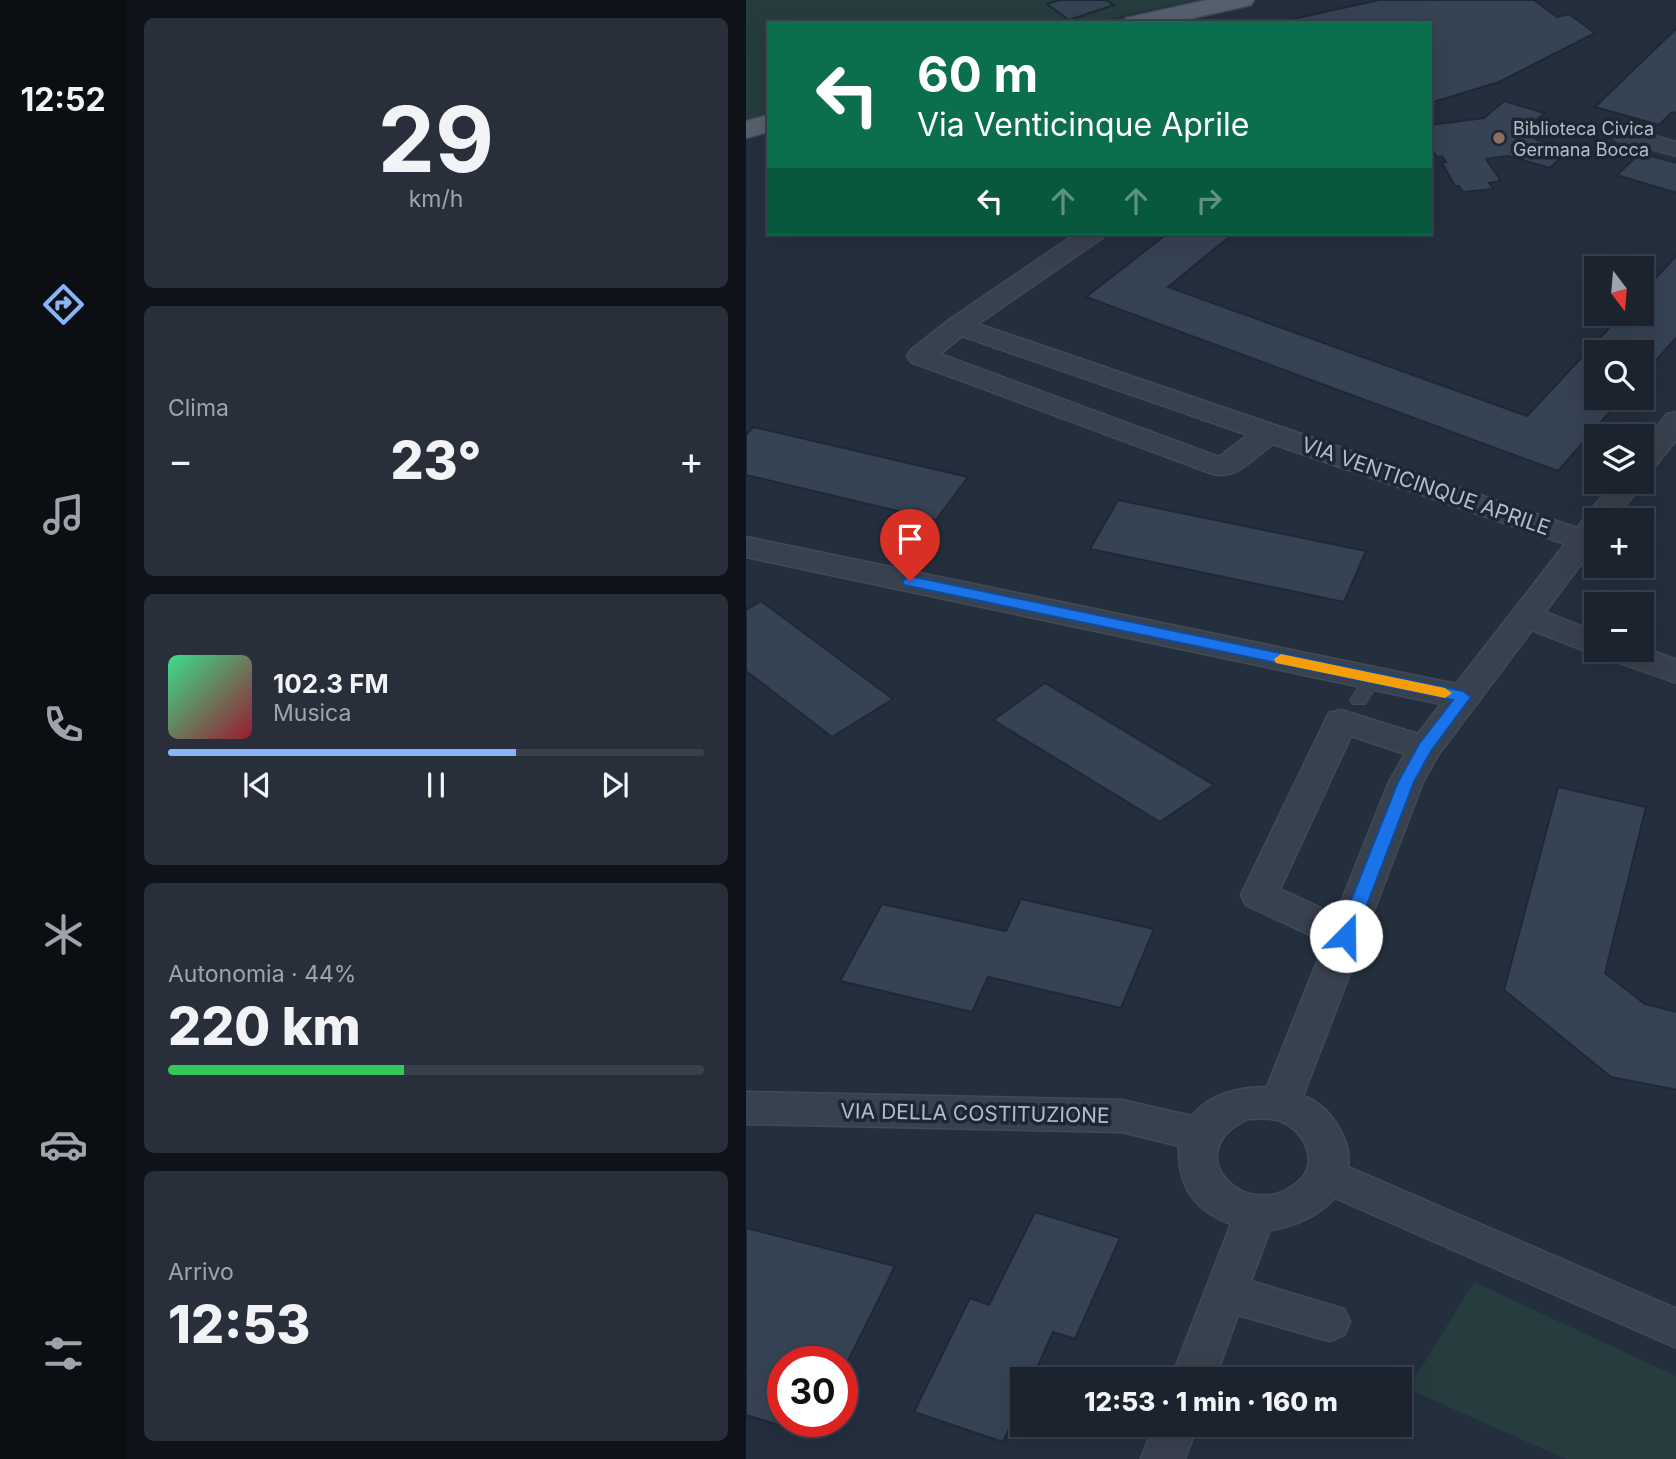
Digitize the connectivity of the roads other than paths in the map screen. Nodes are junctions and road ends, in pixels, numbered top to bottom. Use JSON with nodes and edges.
{"nodes":[{"id":1,"x":1242,"y":0,"type":"edge"},
{"id":2,"x":1144,"y":21,"type":"edge"},
{"id":3,"x":767,"y":124,"type":"edge"},
{"id":4,"x":746,"y":130,"type":"edge"},
{"id":5,"x":1625,"y":135,"type":"dead end"},
{"id":6,"x":1676,"y":149,"type":"edge"},
{"id":7,"x":1090,"y":235,"type":"edge"},
{"id":8,"x":958,"y":327,"type":"junction"},
{"id":9,"x":1110,"y":378,"type":"junction"},
{"id":10,"x":1071,"y":412,"type":"junction"},
{"id":11,"x":1676,"y":420,"type":"edge"},
{"id":12,"x":1269,"y":433,"type":"junction"},
{"id":13,"x":1654,"y":448,"type":"edge"},
{"id":14,"x":1619,"y":494,"type":"edge"},
{"id":15,"x":1608,"y":508,"type":"edge"},
{"id":16,"x":1584,"y":525,"type":"edge"},
{"id":17,"x":1584,"y":539,"type":"edge"},
{"id":18,"x":746,"y":547,"type":"edge"},
{"id":19,"x":1524,"y":616,"type":"junction"},
{"id":20,"x":1584,"y":638,"type":"edge"},
{"id":21,"x":1649,"y":662,"type":"edge"},
{"id":22,"x":1676,"y":672,"type":"edge"},
{"id":23,"x":1463,"y":697,"type":"junction"},
{"id":24,"x":1425,"y":748,"type":"junction"},
{"id":25,"x":1346,"y":936,"type":"junction"},
{"id":26,"x":1280,"y":1104,"type":"junction"},
{"id":27,"x":746,"y":1108,"type":"edge"},
{"id":28,"x":1201,"y":1135,"type":"junction"},
{"id":29,"x":1328,"y":1176,"type":"junction"},
{"id":30,"x":1255,"y":1214,"type":"junction"},
{"id":31,"x":1225,"y":1293,"type":"junction"},
{"id":32,"x":1329,"y":1322,"type":"dead end"},
{"id":33,"x":1676,"y":1329,"type":"edge"},
{"id":34,"x":1197,"y":1367,"type":"edge"},
{"id":35,"x":1171,"y":1437,"type":"edge"},
{"id":36,"x":1163,"y":1459,"type":"edge"}],
"edges":[{"from":1,"to":2,"type":"main road"},
{"from":3,"to":4,"type":"main road"},
{"from":5,"to":6,"type":"street"},
{"from":7,"to":8,"type":"street"},
{"from":8,"to":9,"type":"street","name":"VIA VENTICINQUE APRILE"},
{"from":8,"to":10,"type":"street"},
{"from":9,"to":10,"type":"street"},
{"from":9,"to":12,"type":"street","name":"VIA VENTICINQUE APRILE"},
{"from":10,"to":12,"type":"street"},
{"from":11,"to":13,"type":"street"},
{"from":12,"to":16,"type":"street","name":"VIA VENTICINQUE APRILE"},
{"from":14,"to":15,"type":"street"},
{"from":17,"to":19,"type":"street"},
{"from":18,"to":23,"type":"street"},
{"from":19,"to":20,"type":"street"},
{"from":19,"to":23,"type":"street"},
{"from":21,"to":22,"type":"street"},
{"from":23,"to":24,"type":"street"},
{"from":24,"to":25,"type":"street"},
{"from":24,"to":25,"type":"street"},
{"from":25,"to":26,"type":"street"},
{"from":26,"to":28,"type":"street"},
{"from":26,"to":29,"type":"street"},
{"from":27,"to":28,"type":"street","name":"VIA DELLA COSTITUZIONE"},
{"from":28,"to":30,"type":"street"},
{"from":29,"to":30,"type":"street"},
{"from":29,"to":33,"type":"street"},
{"from":30,"to":31,"type":"street"},
{"from":31,"to":32,"type":"street"},
{"from":31,"to":34,"type":"street"},
{"from":35,"to":36,"type":"street"}]}
